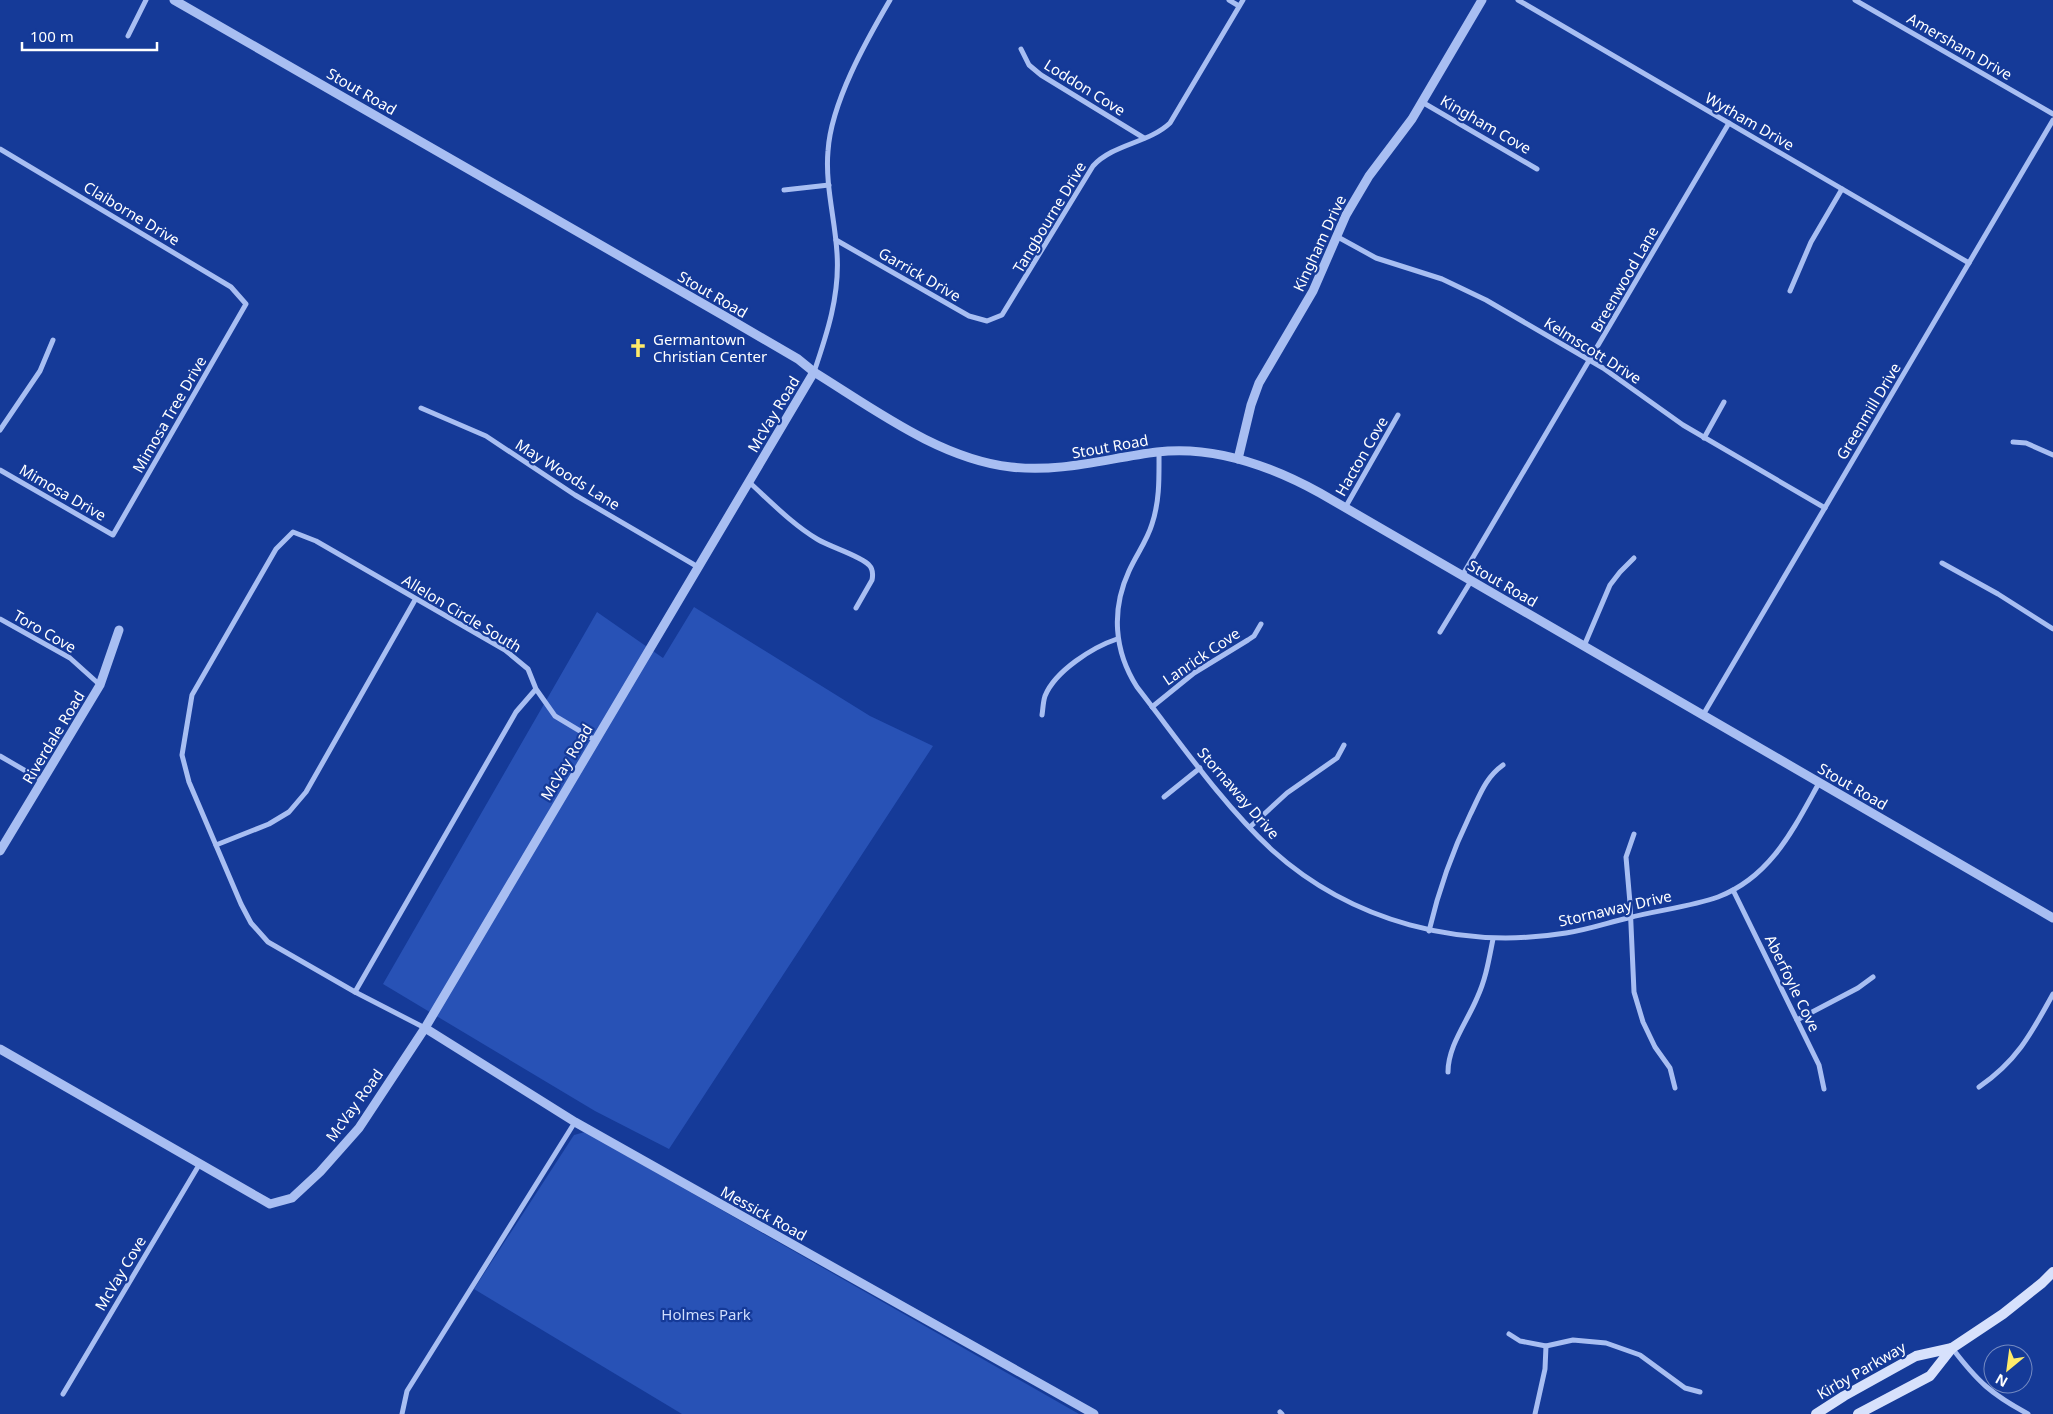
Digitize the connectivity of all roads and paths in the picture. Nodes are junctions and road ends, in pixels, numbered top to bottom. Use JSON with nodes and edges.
{"nodes":[{"id":1,"x":146,"y":0,"type":"edge"},
{"id":2,"x":174,"y":0,"type":"edge"},
{"id":3,"x":890,"y":0,"type":"edge"},
{"id":4,"x":1229,"y":0,"type":"edge"},
{"id":5,"x":1243,"y":0,"type":"edge"},
{"id":6,"x":1482,"y":0,"type":"edge"},
{"id":7,"x":1518,"y":0,"type":"edge"},
{"id":8,"x":1855,"y":0,"type":"edge"},
{"id":9,"x":1239,"y":6,"type":"junction"},
{"id":10,"x":128,"y":36,"type":"dead end"},
{"id":11,"x":1021,"y":49,"type":"dead end"},
{"id":12,"x":1422,"y":102,"type":"junction"},
{"id":13,"x":2053,"y":114,"type":"edge"},
{"id":14,"x":2053,"y":120,"type":"edge"},
{"id":15,"x":1729,"y":123,"type":"junction"},
{"id":16,"x":1144,"y":138,"type":"junction"},
{"id":17,"x":0,"y":149,"type":"edge"},
{"id":18,"x":1537,"y":168,"type":"dead end"},
{"id":19,"x":829,"y":185,"type":"junction"},
{"id":20,"x":1842,"y":189,"type":"junction"},
{"id":21,"x":784,"y":190,"type":"dead end"},
{"id":22,"x":1335,"y":236,"type":"junction"},
{"id":23,"x":836,"y":240,"type":"junction"},
{"id":24,"x":1969,"y":263,"type":"junction"},
{"id":25,"x":1790,"y":291,"type":"dead end"},
{"id":26,"x":246,"y":304,"type":"joint"},
{"id":27,"x":995,"y":320,"type":"joint"},
{"id":28,"x":53,"y":340,"type":"dead end"},
{"id":29,"x":1590,"y":360,"type":"junction"},
{"id":30,"x":814,"y":372,"type":"junction"},
{"id":31,"x":1724,"y":402,"type":"dead end"},
{"id":32,"x":422,"y":408,"type":"dead end"},
{"id":33,"x":1398,"y":415,"type":"dead end"},
{"id":34,"x":0,"y":430,"type":"edge"},
{"id":35,"x":1704,"y":438,"type":"junction"},
{"id":36,"x":2014,"y":442,"type":"dead end"},
{"id":37,"x":1159,"y":452,"type":"junction"},
{"id":38,"x":2053,"y":455,"type":"edge"},
{"id":39,"x":1238,"y":458,"type":"junction"},
{"id":40,"x":0,"y":470,"type":"edge"},
{"id":41,"x":749,"y":482,"type":"junction"},
{"id":42,"x":1345,"y":508,"type":"junction"},
{"id":43,"x":1825,"y":508,"type":"junction"},
{"id":44,"x":113,"y":535,"type":"joint"},
{"id":45,"x":1634,"y":558,"type":"dead end"},
{"id":46,"x":1942,"y":563,"type":"dead end"},
{"id":47,"x":698,"y":567,"type":"junction"},
{"id":48,"x":1462,"y":576,"type":"junction"},
{"id":49,"x":1471,"y":581,"type":"junction"},
{"id":50,"x":415,"y":600,"type":"junction"},
{"id":51,"x":856,"y":608,"type":"dead end"},
{"id":52,"x":0,"y":619,"type":"edge"},
{"id":53,"x":1261,"y":624,"type":"dead end"},
{"id":54,"x":2053,"y":629,"type":"edge"},
{"id":55,"x":119,"y":630,"type":"dead end"},
{"id":56,"x":1440,"y":632,"type":"dead end"},
{"id":57,"x":1118,"y":638,"type":"junction"},
{"id":58,"x":1584,"y":646,"type":"junction"},
{"id":59,"x":100,"y":685,"type":"junction"},
{"id":60,"x":536,"y":689,"type":"junction"},
{"id":61,"x":1152,"y":707,"type":"junction"},
{"id":62,"x":1042,"y":715,"type":"dead end"},
{"id":63,"x":1703,"y":715,"type":"junction"},
{"id":64,"x":595,"y":740,"type":"junction"},
{"id":65,"x":1344,"y":745,"type":"dead end"},
{"id":66,"x":0,"y":756,"type":"edge"},
{"id":67,"x":1504,"y":765,"type":"dead end"},
{"id":68,"x":1200,"y":768,"type":"junction"},
{"id":69,"x":43,"y":781,"type":"junction"},
{"id":70,"x":1819,"y":783,"type":"junction"},
{"id":71,"x":1164,"y":797,"type":"dead end"},
{"id":72,"x":1250,"y":827,"type":"junction"},
{"id":73,"x":1634,"y":834,"type":"dead end"},
{"id":74,"x":216,"y":845,"type":"junction"},
{"id":75,"x":0,"y":851,"type":"edge"},
{"id":76,"x":1733,"y":890,"type":"junction"},
{"id":77,"x":1630,"y":917,"type":"junction"},
{"id":78,"x":2053,"y":918,"type":"edge"},
{"id":79,"x":1428,"y":931,"type":"junction"},
{"id":80,"x":1493,"y":939,"type":"junction"},
{"id":81,"x":1873,"y":977,"type":"dead end"},
{"id":82,"x":355,"y":992,"type":"junction"},
{"id":83,"x":2053,"y":994,"type":"edge"},
{"id":84,"x":1797,"y":1020,"type":"junction"},
{"id":85,"x":425,"y":1028,"type":"junction"},
{"id":86,"x":0,"y":1049,"type":"edge"},
{"id":87,"x":1448,"y":1072,"type":"dead end"},
{"id":88,"x":1979,"y":1087,"type":"dead end"},
{"id":89,"x":1675,"y":1088,"type":"dead end"},
{"id":90,"x":1824,"y":1089,"type":"dead end"},
{"id":91,"x":575,"y":1122,"type":"junction"},
{"id":92,"x":199,"y":1165,"type":"junction"},
{"id":93,"x":2053,"y":1272,"type":"edge"},
{"id":94,"x":1509,"y":1334,"type":"dead end"},
{"id":95,"x":1546,"y":1346,"type":"junction"},
{"id":96,"x":1952,"y":1348,"type":"junction"},
{"id":97,"x":1700,"y":1392,"type":"dead end"},
{"id":98,"x":63,"y":1394,"type":"dead end"},
{"id":99,"x":402,"y":1414,"type":"edge"},
{"id":100,"x":1094,"y":1414,"type":"edge"},
{"id":101,"x":1535,"y":1414,"type":"edge"},
{"id":102,"x":1816,"y":1414,"type":"edge"},
{"id":103,"x":1858,"y":1414,"type":"edge"},
{"id":104,"x":2028,"y":1414,"type":"edge"}],
"edges":[{"from":1,"to":10,"type":"street"},
{"from":2,"to":30,"type":"street","name":"Stout Road"},
{"from":3,"to":19,"type":"street","name":"McVay Road"},
{"from":4,"to":9,"type":"street"},
{"from":5,"to":9,"type":"street","name":"Tangbourne Drive"},
{"from":6,"to":12,"type":"street","name":"Kingham Drive"},
{"from":7,"to":15,"type":"street","name":"Wytham Drive"},
{"from":8,"to":13,"type":"street","name":"Amersham Drive"},
{"from":9,"to":16,"type":"street","name":"Tangbourne Drive"},
{"from":11,"to":16,"type":"street","name":"Loddon Cove"},
{"from":12,"to":18,"type":"street","name":"Kingham Cove"},
{"from":12,"to":22,"type":"street","name":"Kingham Drive"},
{"from":14,"to":24,"type":"street","name":"Greenmill Drive"},
{"from":15,"to":20,"type":"street","name":"Wytham Drive"},
{"from":15,"to":29,"type":"street","name":"Breenwood Lane"},
{"from":16,"to":27,"type":"street","name":"Tangbourne Drive"},
{"from":17,"to":26,"type":"street","name":"Claiborne Drive"},
{"from":19,"to":21,"type":"street"},
{"from":19,"to":23,"type":"street","name":"McVay Road"},
{"from":20,"to":24,"type":"street","name":"Wytham Drive"},
{"from":20,"to":25,"type":"street"},
{"from":22,"to":29,"type":"street","name":"Kelmscott Drive"},
{"from":22,"to":39,"type":"street","name":"Kingham Drive"},
{"from":23,"to":27,"type":"street","name":"Garrick Drive"},
{"from":23,"to":30,"type":"street","name":"McVay Road"},
{"from":24,"to":43,"type":"street","name":"Greenmill Drive"},
{"from":26,"to":44,"type":"street","name":"Mimosa Tree Drive"},
{"from":28,"to":34,"type":"street"},
{"from":29,"to":35,"type":"street","name":"Kelmscott Drive"},
{"from":29,"to":48,"type":"street","name":"Breenwood Lane"},
{"from":30,"to":37,"type":"street","name":"Stout Road"},
{"from":30,"to":41,"type":"street","name":"McVay Road"},
{"from":31,"to":35,"type":"street"},
{"from":32,"to":47,"type":"street","name":"May Woods Lane"},
{"from":33,"to":42,"type":"street","name":"Hacton Cove"},
{"from":35,"to":43,"type":"street","name":"Kelmscott Drive"},
{"from":36,"to":38,"type":"street"},
{"from":37,"to":39,"type":"street","name":"Stout Road"},
{"from":37,"to":57,"type":"street","name":"Stornaway Drive"},
{"from":39,"to":42,"type":"street","name":"Stout Road"},
{"from":40,"to":44,"type":"street","name":"Mimosa Drive"},
{"from":41,"to":47,"type":"street","name":"McVay Road"},
{"from":41,"to":51,"type":"street"},
{"from":42,"to":48,"type":"street","name":"Stout Road"},
{"from":43,"to":63,"type":"street","name":"Greenmill Drive"},
{"from":45,"to":58,"type":"street"},
{"from":46,"to":54,"type":"street"},
{"from":47,"to":64,"type":"street","name":"McVay Road"},
{"from":48,"to":49,"type":"street","name":"Stout Road"},
{"from":49,"to":56,"type":"street"},
{"from":49,"to":58,"type":"street","name":"Stout Road"},
{"from":50,"to":60,"type":"street","name":"Allelon Circle South"},
{"from":50,"to":74,"type":"street"},
{"from":50,"to":74,"type":"street","name":"Allelon Circle South"},
{"from":52,"to":59,"type":"street","name":"Toro Cove"},
{"from":53,"to":61,"type":"street","name":"Lanrick Cove"},
{"from":55,"to":59,"type":"street","name":"Riverdale Road"},
{"from":57,"to":61,"type":"street","name":"Stornaway Drive"},
{"from":57,"to":62,"type":"street"},
{"from":58,"to":63,"type":"street","name":"Stout Road"},
{"from":59,"to":69,"type":"street","name":"Riverdale Road"},
{"from":60,"to":64,"type":"street","name":"Allelon Circle South"},
{"from":60,"to":82,"type":"street"},
{"from":61,"to":68,"type":"street","name":"Stornaway Drive"},
{"from":63,"to":70,"type":"street","name":"Stout Road"},
{"from":64,"to":85,"type":"street","name":"McVay Road"},
{"from":65,"to":72,"type":"street"},
{"from":66,"to":69,"type":"street"},
{"from":67,"to":79,"type":"street"},
{"from":68,"to":71,"type":"street"},
{"from":68,"to":72,"type":"street","name":"Stornaway Drive"},
{"from":69,"to":75,"type":"street","name":"Riverdale Road"},
{"from":70,"to":76,"type":"street","name":"Stornaway Drive"},
{"from":70,"to":78,"type":"street","name":"Stout Road"},
{"from":72,"to":79,"type":"street","name":"Stornaway Drive"},
{"from":73,"to":77,"type":"street"},
{"from":74,"to":82,"type":"street"},
{"from":76,"to":77,"type":"street","name":"Stornaway Drive"},
{"from":76,"to":84,"type":"street","name":"Aberfoyle Cove"},
{"from":77,"to":80,"type":"street","name":"Stornaway Drive"},
{"from":77,"to":89,"type":"street"},
{"from":79,"to":80,"type":"street","name":"Stornaway Drive"},
{"from":80,"to":87,"type":"street"},
{"from":81,"to":84,"type":"street"},
{"from":82,"to":85,"type":"street"},
{"from":83,"to":88,"type":"street"},
{"from":84,"to":90,"type":"street","name":"Aberfoyle Cove"},
{"from":85,"to":91,"type":"street","name":"Messick Road"},
{"from":85,"to":92,"type":"street","name":"McVay Road"},
{"from":86,"to":92,"type":"street","name":"McVay Road"},
{"from":91,"to":99,"type":"street"},
{"from":91,"to":100,"type":"street","name":"Messick Road"},
{"from":92,"to":98,"type":"street","name":"McVay Cove"},
{"from":93,"to":96,"type":"main road","name":"Kirby Parkway"},
{"from":94,"to":95,"type":"street"},
{"from":95,"to":97,"type":"street"},
{"from":95,"to":101,"type":"street"},
{"from":96,"to":102,"type":"main road","name":"Kirby Parkway"},
{"from":96,"to":103,"type":"main road","name":"Kirby Parkway"},
{"from":96,"to":104,"type":"street"}]}
